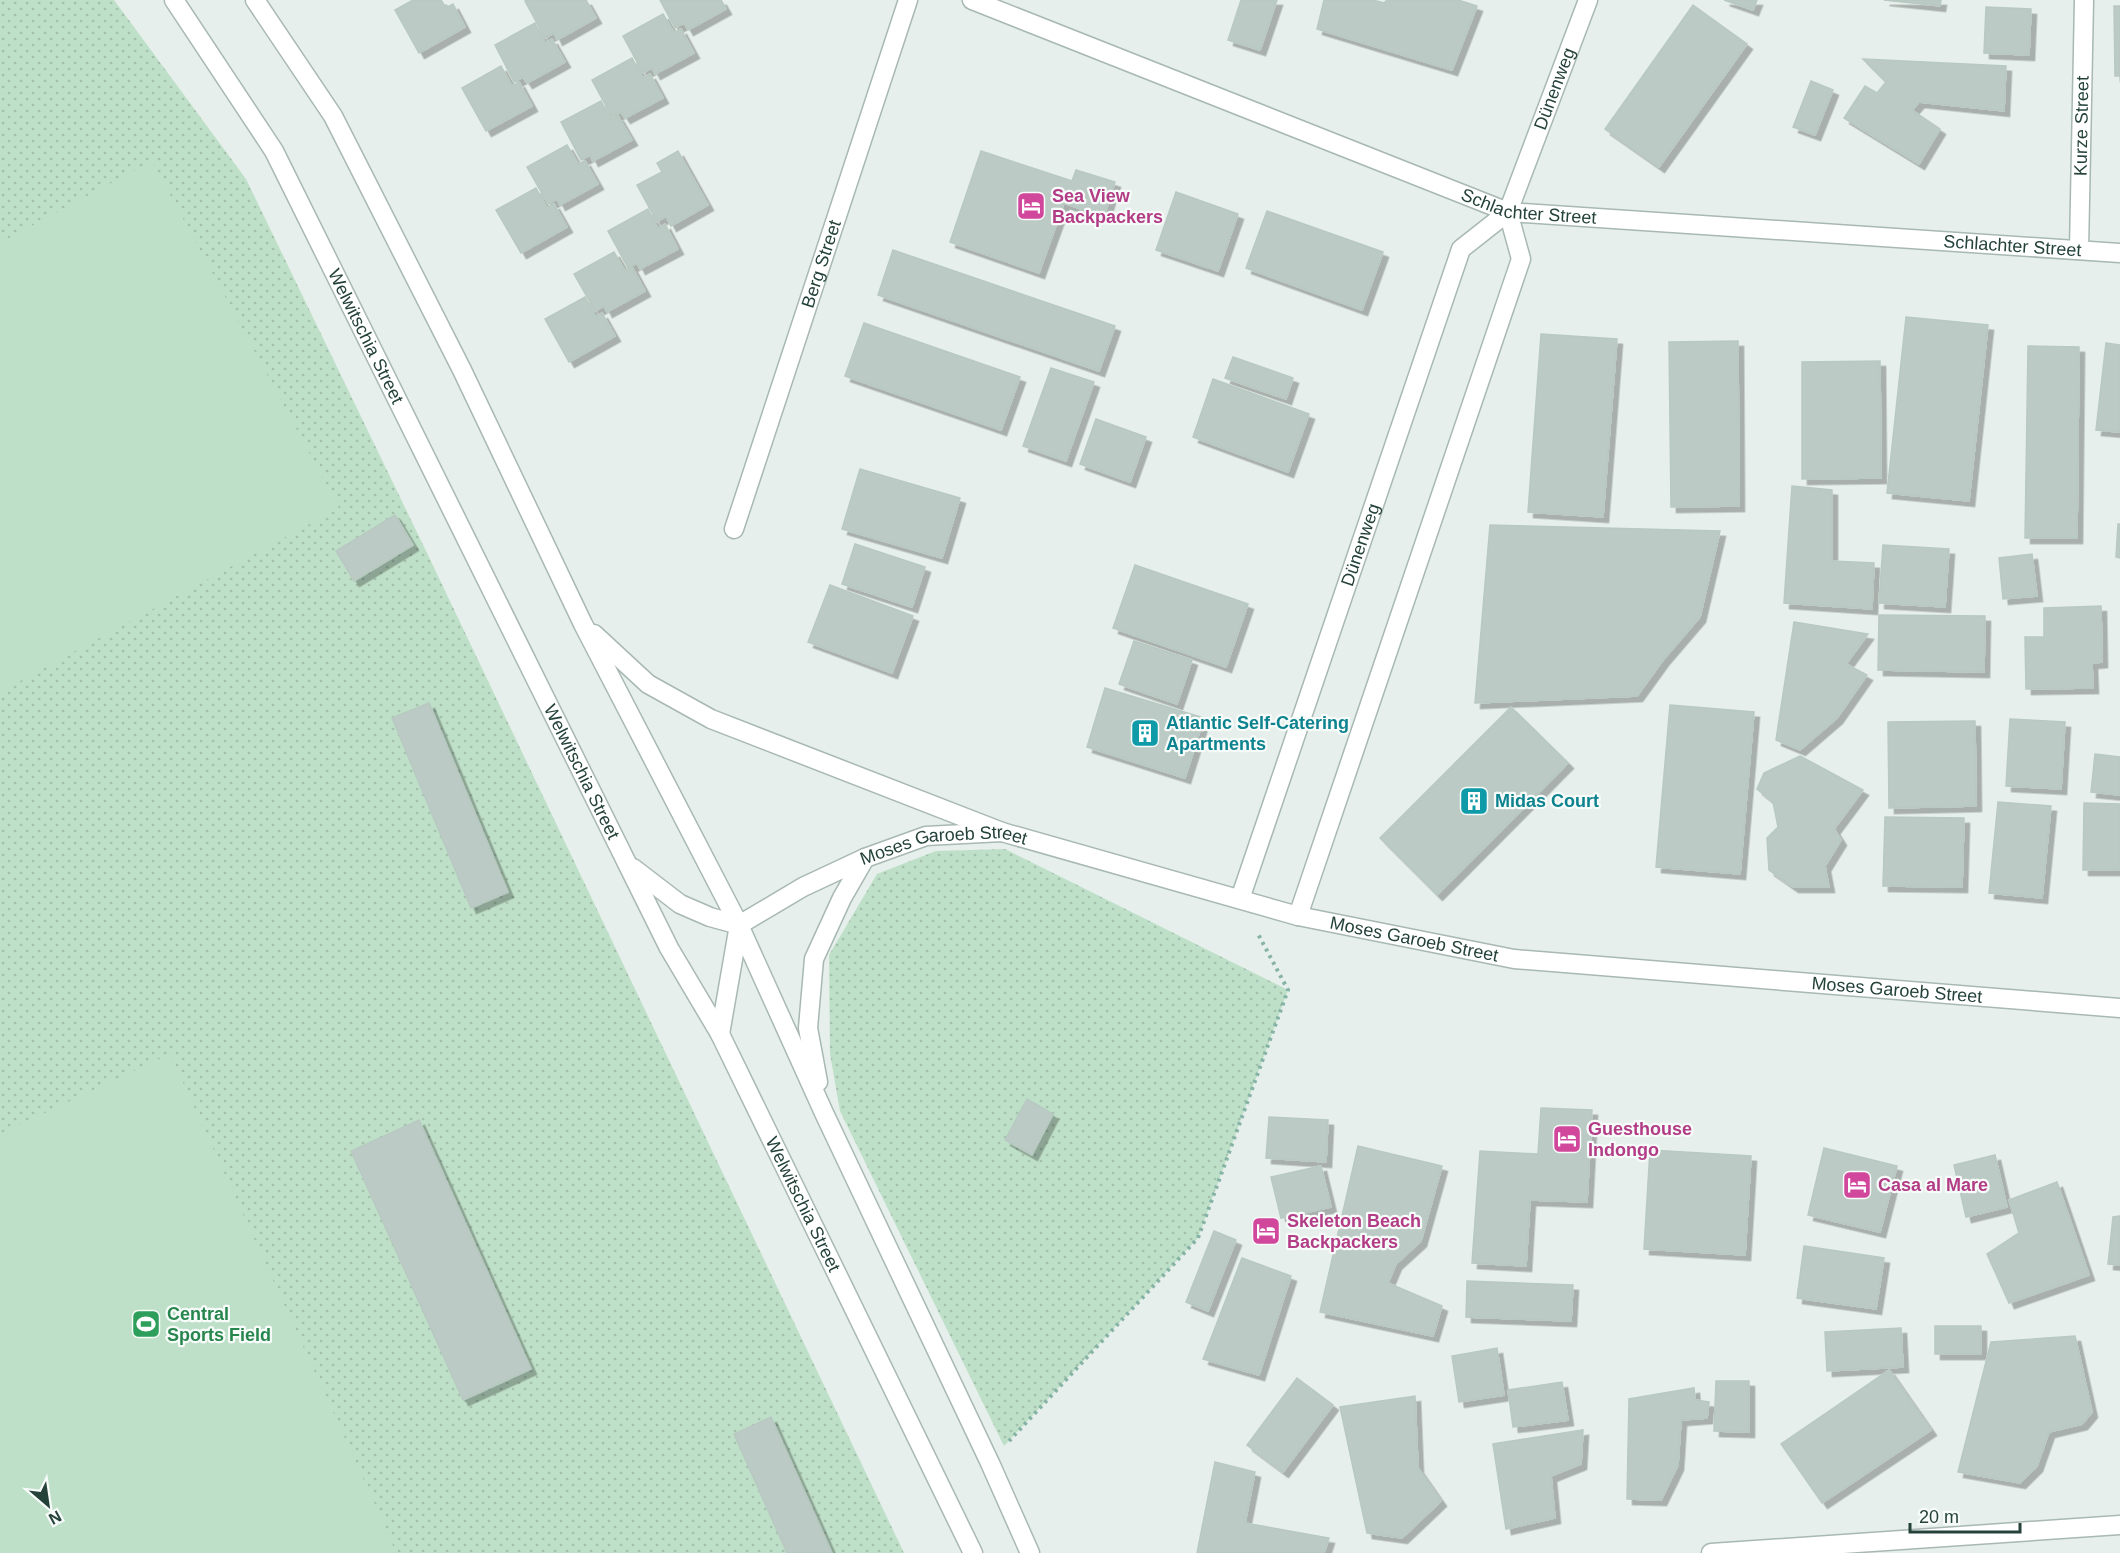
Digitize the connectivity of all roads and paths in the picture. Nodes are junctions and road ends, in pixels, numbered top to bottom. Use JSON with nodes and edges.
{"nodes":[{"id":1,"x":174,"y":0,"type":"edge"},
{"id":2,"x":255,"y":0,"type":"edge"},
{"id":3,"x":908,"y":0,"type":"edge"},
{"id":4,"x":972,"y":0,"type":"edge"},
{"id":5,"x":1588,"y":0,"type":"edge"},
{"id":6,"x":2084,"y":0,"type":"edge"},
{"id":7,"x":1508,"y":212,"type":"junction"},
{"id":8,"x":2079,"y":250,"type":"junction"},
{"id":9,"x":2120,"y":253,"type":"edge"},
{"id":10,"x":734,"y":529,"type":"dead end"},
{"id":11,"x":583,"y":624,"type":"junction"},
{"id":12,"x":1002,"y":832,"type":"junction"},
{"id":13,"x":865,"y":858,"type":"junction"},
{"id":14,"x":629,"y":865,"type":"junction"},
{"id":15,"x":1240,"y":898,"type":"junction"},
{"id":16,"x":1298,"y":916,"type":"junction"},
{"id":17,"x":739,"y":925,"type":"junction"},
{"id":18,"x":2120,"y":1008,"type":"edge"},
{"id":19,"x":720,"y":1034,"type":"junction"},
{"id":20,"x":824,"y":1113,"type":"junction"},
{"id":21,"x":990,"y":1463,"type":"junction"},
{"id":22,"x":2120,"y":1525,"type":"edge"},
{"id":23,"x":973,"y":1553,"type":"edge"},
{"id":24,"x":1030,"y":1553,"type":"edge"},
{"id":25,"x":1711,"y":1553,"type":"edge"}],
"edges":[{"from":1,"to":14,"type":"street","name":"Welwitschia Street"},
{"from":2,"to":11,"type":"street"},
{"from":3,"to":10,"type":"street","name":"Berg Street"},
{"from":4,"to":7,"type":"street","name":"Schlachter Street"},
{"from":5,"to":7,"type":"street","name":"Dünenweg"},
{"from":6,"to":8,"type":"street","name":"Kurze Street"},
{"from":7,"to":8,"type":"street","name":"Schlachter Street"},
{"from":7,"to":15,"type":"street","name":"Dünenweg"},
{"from":7,"to":16,"type":"street"},
{"from":8,"to":9,"type":"street","name":"Schlachter Street"},
{"from":11,"to":12,"type":"street"},
{"from":11,"to":17,"type":"street"},
{"from":12,"to":13,"type":"street","name":"Moses Garoeb Street"},
{"from":12,"to":15,"type":"street","name":"Moses Garoeb Street"},
{"from":13,"to":17,"type":"street","name":"Moses Garoeb Street"},
{"from":13,"to":20,"type":"street"},
{"from":14,"to":17,"type":"street"},
{"from":14,"to":19,"type":"street","name":"Welwitschia Street"},
{"from":15,"to":16,"type":"street","name":"Moses Garoeb Street"},
{"from":15,"to":21,"type":"path"},
{"from":16,"to":18,"type":"street","name":"Moses Garoeb Street"},
{"from":17,"to":19,"type":"street"},
{"from":17,"to":20,"type":"street"},
{"from":19,"to":23,"type":"street","name":"Welwitschia Street"},
{"from":20,"to":21,"type":"street"},
{"from":21,"to":24,"type":"street"},
{"from":22,"to":25,"type":"street"}]}
